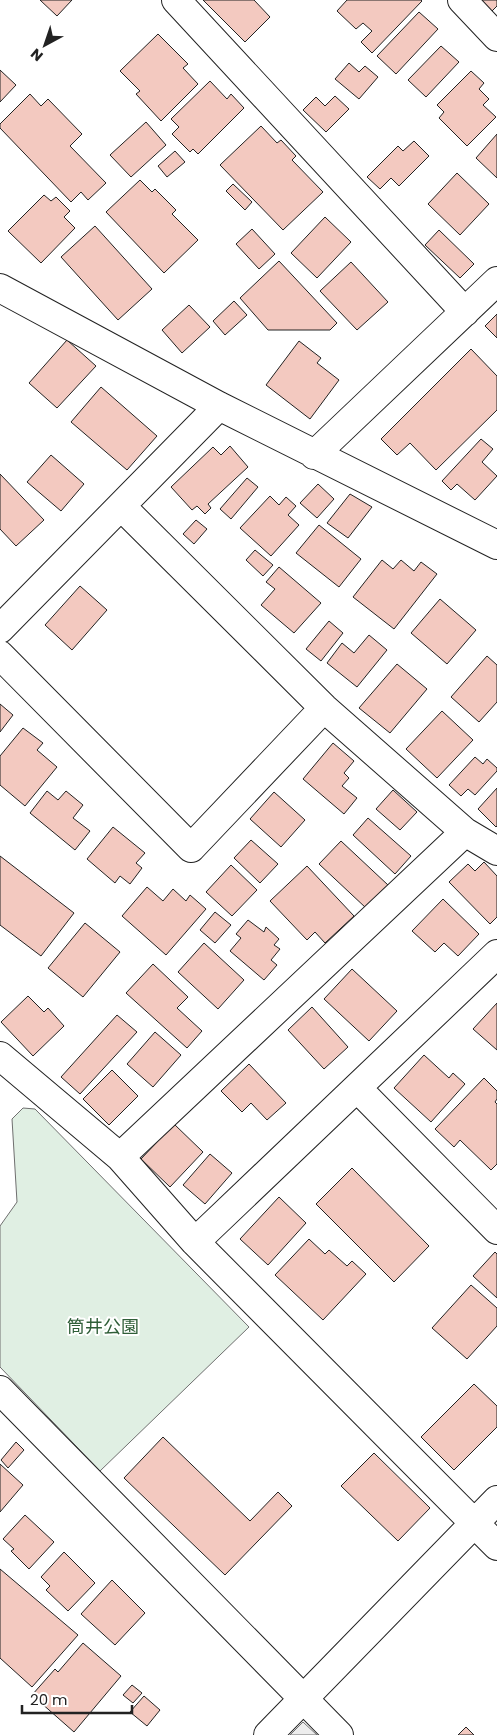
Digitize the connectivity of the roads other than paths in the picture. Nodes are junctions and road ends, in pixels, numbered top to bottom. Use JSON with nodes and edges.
{"nodes":[{"id":1,"x":176,"y":0,"type":"edge"},
{"id":2,"x":462,"y":0,"type":"edge"},
{"id":3,"x":497,"y":38,"type":"edge"},
{"id":4,"x":497,"y":281,"type":"edge"},
{"id":5,"x":0,"y":288,"type":"edge"},
{"id":6,"x":465,"y":312,"type":"junction"},
{"id":7,"x":219,"y":406,"type":"junction"},
{"id":8,"x":314,"y":454,"type":"junction"},
{"id":9,"x":121,"y":506,"type":"junction"},
{"id":10,"x":497,"y":545,"type":"edge"},
{"id":11,"x":0,"y":629,"type":"edge"},
{"id":12,"x":0,"y":655,"type":"edge"},
{"id":13,"x":324,"y":708,"type":"junction"},
{"id":14,"x":465,"y":832,"type":"junction"},
{"id":15,"x":497,"y":851,"type":"edge"},
{"id":16,"x":497,"y":954,"type":"edge"},
{"id":17,"x":2,"y":1061,"type":"edge"},
{"id":18,"x":358,"y":1089,"type":"junction"},
{"id":19,"x":120,"y":1157,"type":"junction"},
{"id":20,"x":497,"y":1230,"type":"edge"},
{"id":21,"x":195,"y":1242,"type":"junction"},
{"id":22,"x":0,"y":1390,"type":"edge"},
{"id":23,"x":497,"y":1500,"type":"edge"},
{"id":24,"x":474,"y":1523,"type":"junction"},
{"id":25,"x":497,"y":1546,"type":"edge"},
{"id":26,"x":302,"y":1698,"type":"junction"},
{"id":27,"x":268,"y":1735,"type":"edge"},
{"id":28,"x":339,"y":1735,"type":"edge"}],
"edges":[{"from":1,"to":6,"type":"street"},
{"from":2,"to":3,"type":"street"},
{"from":4,"to":6,"type":"street"},
{"from":5,"to":7,"type":"street"},
{"from":6,"to":8,"type":"street"},
{"from":7,"to":8,"type":"street"},
{"from":7,"to":9,"type":"street"},
{"from":8,"to":10,"type":"street"},
{"from":9,"to":11,"type":"street"},
{"from":9,"to":13,"type":"street"},
{"from":12,"to":13,"type":"street"},
{"from":13,"to":14,"type":"street"},
{"from":14,"to":15,"type":"street"},
{"from":14,"to":19,"type":"street"},
{"from":16,"to":18,"type":"street"},
{"from":17,"to":19,"type":"street"},
{"from":18,"to":20,"type":"street"},
{"from":18,"to":21,"type":"street"},
{"from":19,"to":21,"type":"street"},
{"from":21,"to":24,"type":"street"},
{"from":22,"to":26,"type":"street"},
{"from":23,"to":24,"type":"street"},
{"from":24,"to":25,"type":"street"},
{"from":24,"to":26,"type":"street"},
{"from":26,"to":27,"type":"street"},
{"from":26,"to":28,"type":"street"}]}
